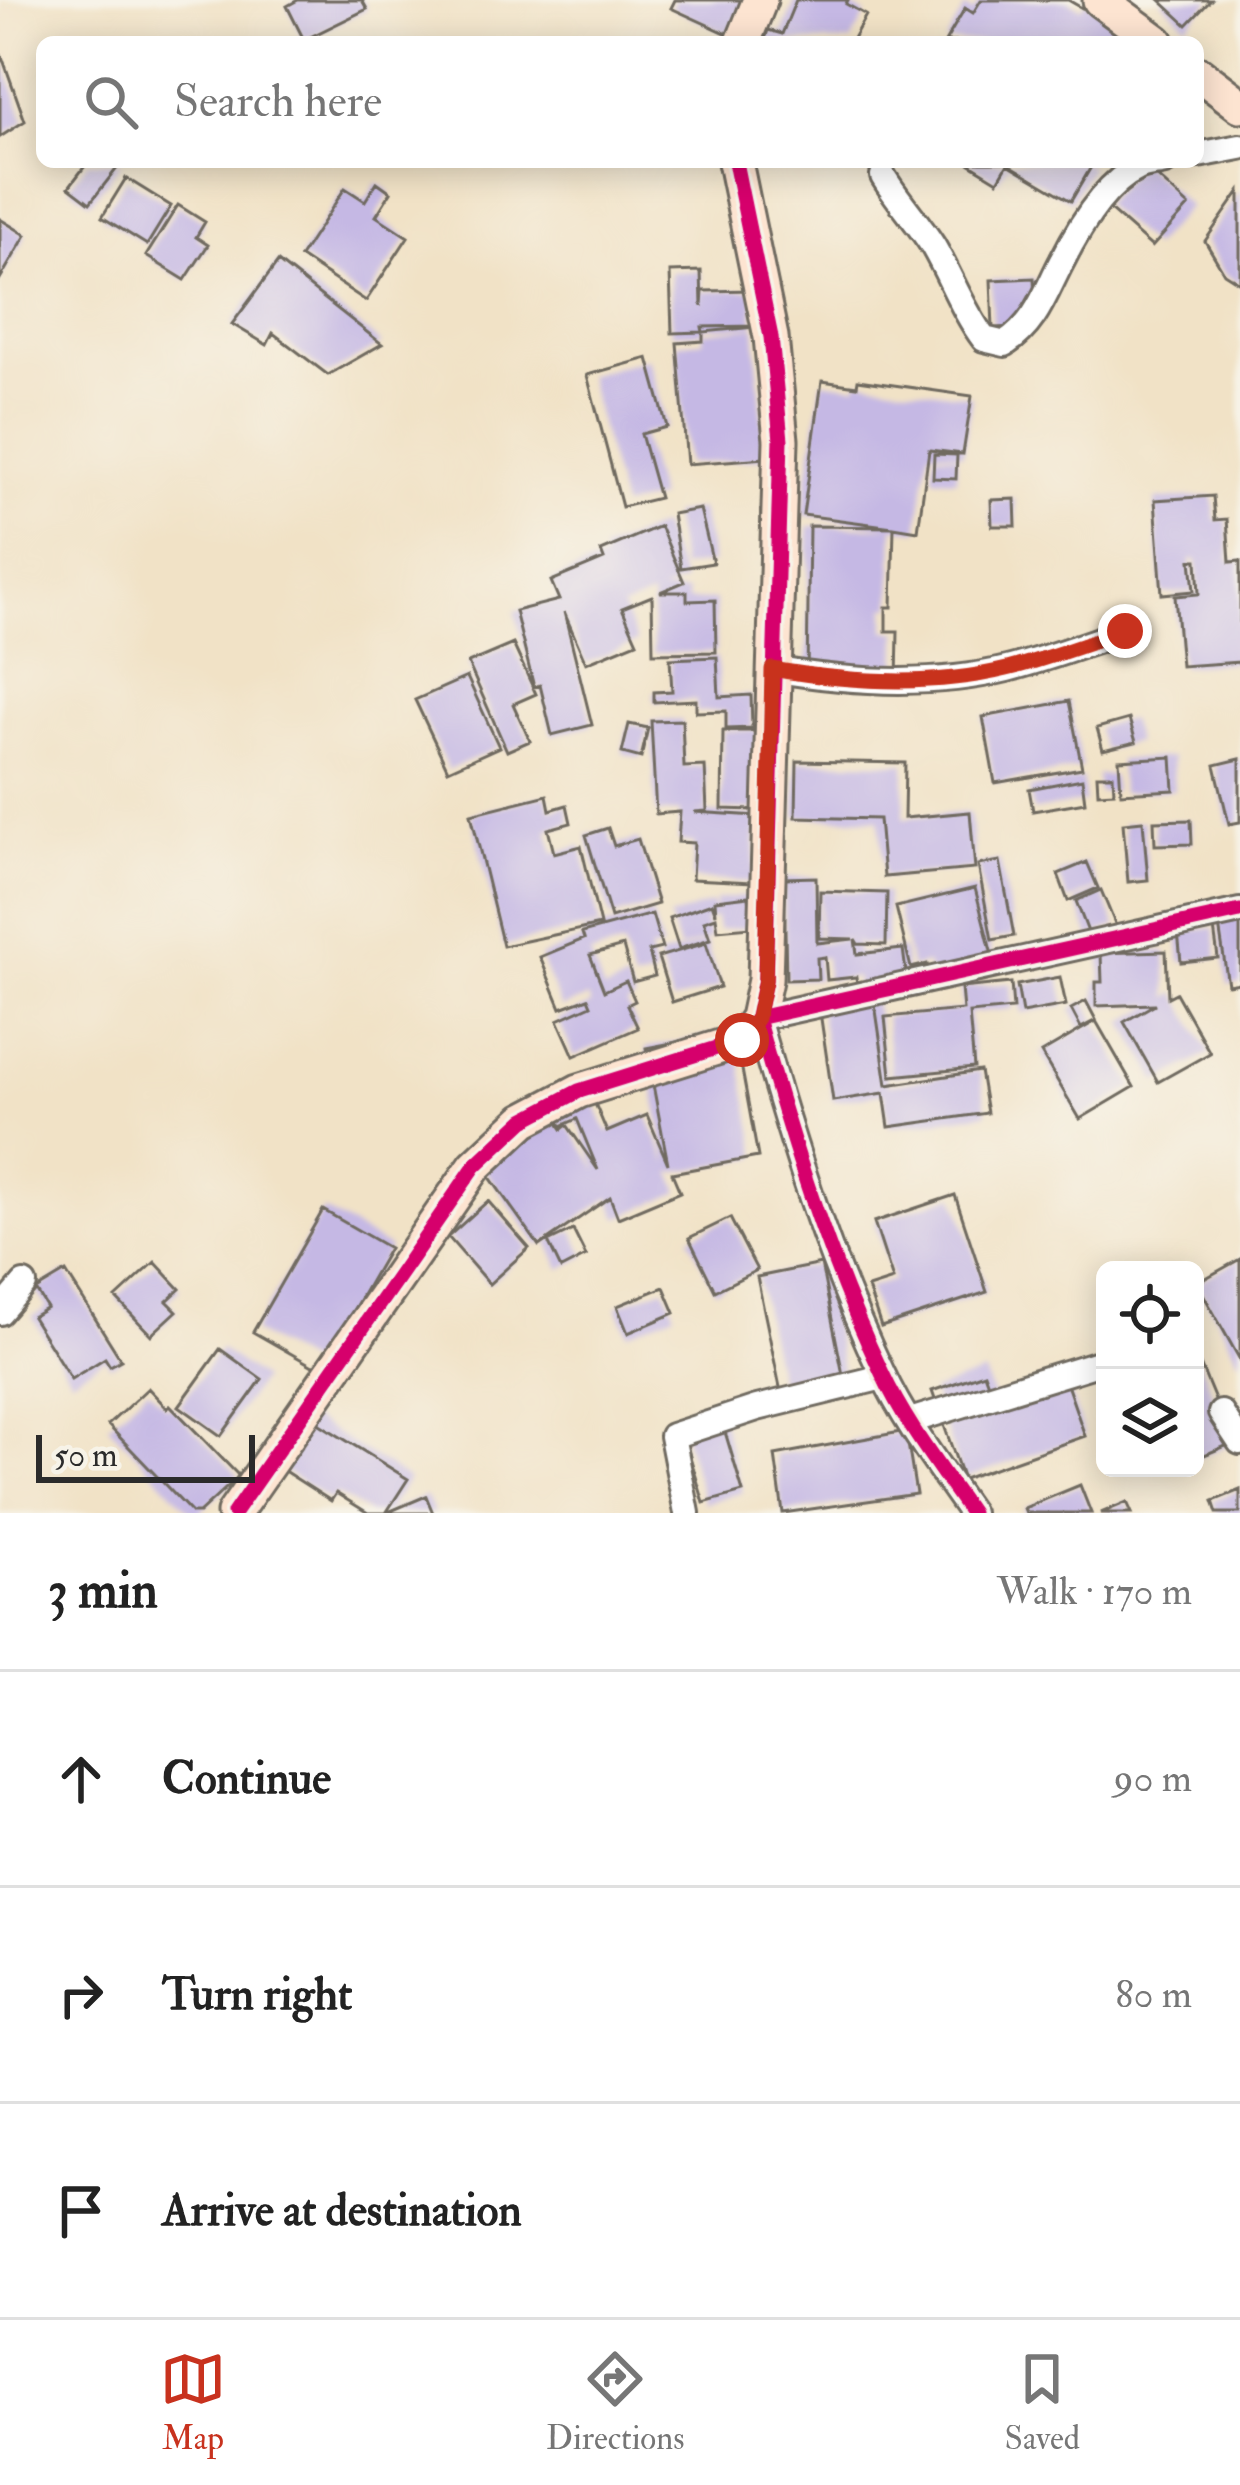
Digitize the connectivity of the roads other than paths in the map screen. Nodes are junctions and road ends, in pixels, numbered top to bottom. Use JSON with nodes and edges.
{"nodes":[{"id":1,"x":760,"y":0,"type":"edge"},
{"id":2,"x":1100,"y":0,"type":"edge"},
{"id":3,"x":745,"y":36,"type":"edge"},
{"id":4,"x":1148,"y":36,"type":"edge"},
{"id":5,"x":1204,"y":78,"type":"edge"},
{"id":6,"x":1240,"y":105,"type":"edge"},
{"id":7,"x":1240,"y":147,"type":"edge"},
{"id":8,"x":1204,"y":154,"type":"edge"},
{"id":9,"x":736,"y":168,"type":"edge"},
{"id":10,"x":1137,"y":168,"type":"edge"},
{"id":11,"x":883,"y":176,"type":"dead end"},
{"id":12,"x":1125,"y":631,"type":"dead end"},
{"id":13,"x":772,"y":669,"type":"junction"},
{"id":14,"x":1240,"y":911,"type":"edge"},
{"id":15,"x":757,"y":1018,"type":"junction"},
{"id":16,"x":24,"y":1284,"type":"dead end"},
{"id":17,"x":0,"y":1312,"type":"edge"},
{"id":18,"x":1096,"y":1364,"type":"edge"},
{"id":19,"x":883,"y":1377,"type":"junction"},
{"id":20,"x":1221,"y":1413,"type":"dead end"},
{"id":21,"x":910,"y":1421,"type":"junction"},
{"id":22,"x":1240,"y":1442,"type":"edge"},
{"id":23,"x":234,"y":1513,"type":"edge"},
{"id":24,"x":687,"y":1513,"type":"edge"},
{"id":25,"x":971,"y":1513,"type":"edge"}],
"edges":[{"from":1,"to":3,"type":"street"},
{"from":2,"to":4,"type":"street"},
{"from":5,"to":6,"type":"street"},
{"from":7,"to":8,"type":"street"},
{"from":9,"to":13,"type":"street"},
{"from":10,"to":11,"type":"street"},
{"from":12,"to":13,"type":"street"},
{"from":13,"to":15,"type":"street"},
{"from":14,"to":15,"type":"street"},
{"from":15,"to":19,"type":"street"},
{"from":15,"to":23,"type":"street"},
{"from":16,"to":17,"type":"street"},
{"from":18,"to":21,"type":"street"},
{"from":19,"to":21,"type":"street"},
{"from":19,"to":24,"type":"street"},
{"from":20,"to":22,"type":"street"},
{"from":21,"to":25,"type":"street"}]}
